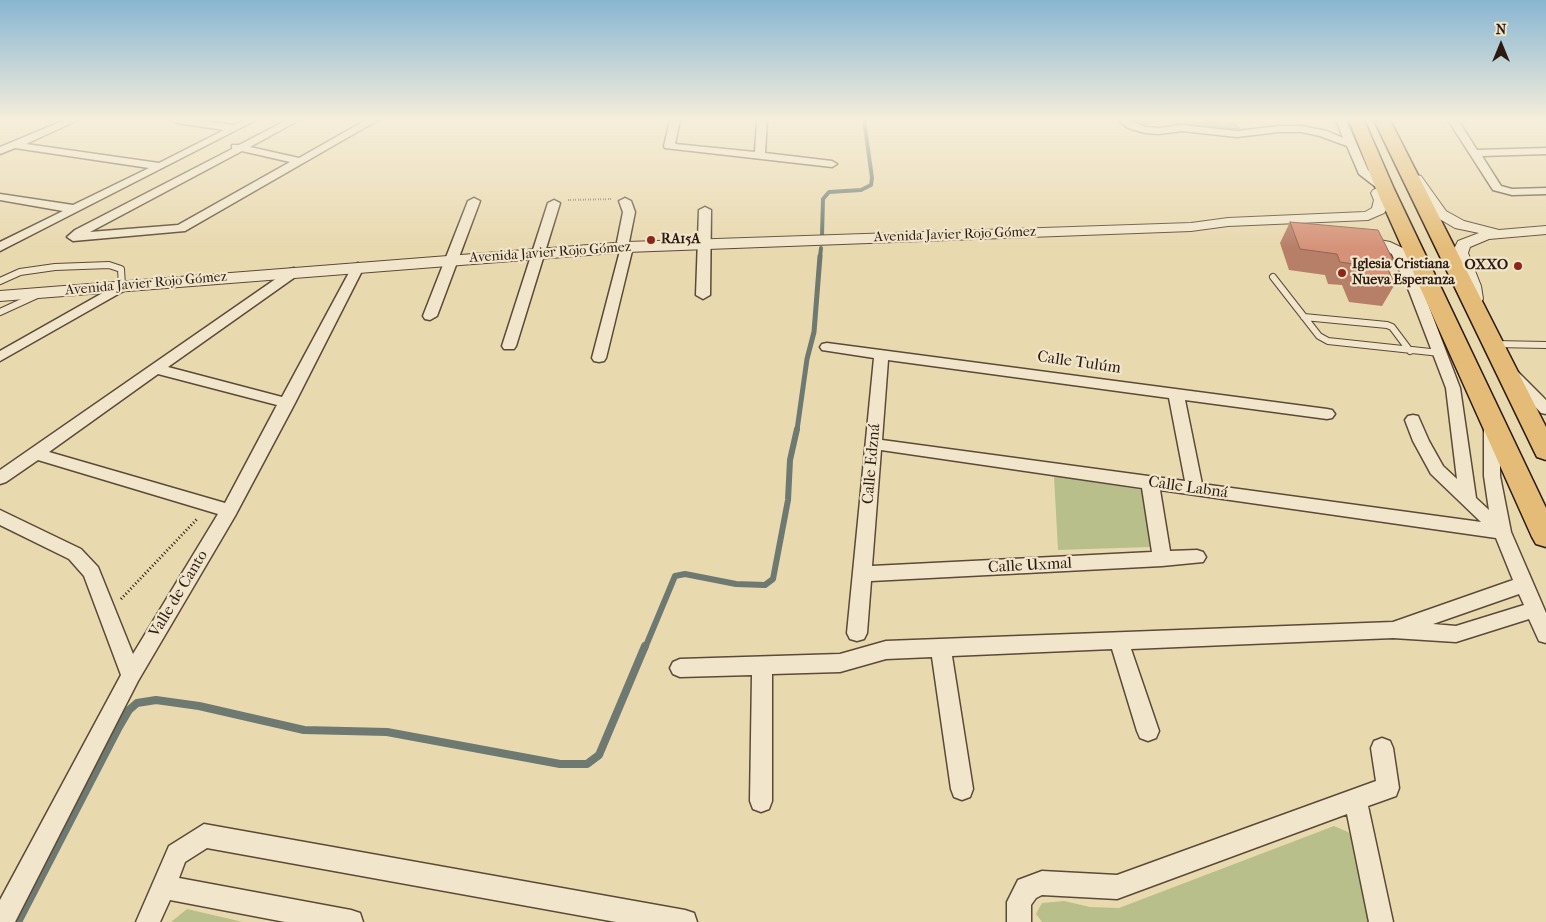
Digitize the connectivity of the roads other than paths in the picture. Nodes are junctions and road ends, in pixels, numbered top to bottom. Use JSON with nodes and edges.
{"nodes":[{"id":1,"x":139,"y":163,"type":"edge"},
{"id":2,"x":166,"y":163,"type":"edge"},
{"id":3,"x":212,"y":163,"type":"edge"},
{"id":4,"x":295,"y":163,"type":"edge"},
{"id":5,"x":823,"y":163,"type":"edge"},
{"id":6,"x":1359,"y":163,"type":"edge"},
{"id":7,"x":1374,"y":163,"type":"edge"},
{"id":8,"x":1404,"y":163,"type":"edge"},
{"id":9,"x":1405,"y":163,"type":"edge"},
{"id":10,"x":1481,"y":163,"type":"edge"},
{"id":11,"x":832,"y":164,"type":"dead end"},
{"id":12,"x":160,"y":166,"type":"junction"},
{"id":13,"x":1385,"y":188,"type":"junction"},
{"id":14,"x":1546,"y":191,"type":"edge"},
{"id":15,"x":0,"y":197,"type":"edge"},
{"id":16,"x":474,"y":201,"type":"dead end"},
{"id":17,"x":625,"y":201,"type":"road end"},
{"id":18,"x":554,"y":203,"type":"road end"},
{"id":19,"x":74,"y":209,"type":"junction"},
{"id":20,"x":705,"y":210,"type":"dead end"},
{"id":21,"x":1191,"y":227,"type":"junction"},
{"id":22,"x":1546,"y":230,"type":"edge"},
{"id":23,"x":1507,"y":233,"type":"junction"},
{"id":24,"x":1280,"y":234,"type":"dead end"},
{"id":25,"x":1349,"y":239,"type":"edge"},
{"id":26,"x":704,"y":243,"type":"junction"},
{"id":27,"x":0,"y":247,"type":"edge"},
{"id":28,"x":627,"y":247,"type":"junction"},
{"id":29,"x":1396,"y":250,"type":"junction"},
{"id":30,"x":538,"y":254,"type":"junction"},
{"id":31,"x":451,"y":260,"type":"junction"},
{"id":32,"x":358,"y":267,"type":"junction"},
{"id":33,"x":294,"y":272,"type":"junction"},
{"id":34,"x":1273,"y":276,"type":"dead end"},
{"id":35,"x":1425,"y":276,"type":"junction"},
{"id":36,"x":0,"y":280,"type":"edge"},
{"id":37,"x":122,"y":286,"type":"junction"},
{"id":38,"x":43,"y":292,"type":"junction"},
{"id":39,"x":703,"y":295,"type":"dead end"},
{"id":40,"x":0,"y":296,"type":"edge"},
{"id":41,"x":1476,"y":306,"type":"junction"},
{"id":42,"x":0,"y":312,"type":"edge"},
{"id":43,"x":430,"y":316,"type":"dead end"},
{"id":44,"x":1304,"y":317,"type":"junction"},
{"id":45,"x":1493,"y":344,"type":"junction"},
{"id":46,"x":1546,"y":345,"type":"edge"},
{"id":47,"x":509,"y":346,"type":"dead end"},
{"id":48,"x":827,"y":347,"type":"dead end"},
{"id":49,"x":1410,"y":351,"type":"junction"},
{"id":50,"x":1440,"y":353,"type":"junction"},
{"id":51,"x":881,"y":354,"type":"junction"},
{"id":52,"x":0,"y":357,"type":"edge"},
{"id":53,"x":599,"y":358,"type":"dead end"},
{"id":54,"x":158,"y":369,"type":"junction"},
{"id":55,"x":1506,"y":369,"type":"junction"},
{"id":56,"x":1176,"y":394,"type":"junction"},
{"id":57,"x":287,"y":403,"type":"junction"},
{"id":58,"x":1546,"y":409,"type":"edge"},
{"id":59,"x":1327,"y":414,"type":"dead end"},
{"id":60,"x":1413,"y":420,"type":"dead end"},
{"id":61,"x":1492,"y":420,"type":"junction"},
{"id":62,"x":874,"y":444,"type":"junction"},
{"id":63,"x":1546,"y":451,"type":"edge"},
{"id":64,"x":35,"y":453,"type":"junction"},
{"id":65,"x":0,"y":478,"type":"edge"},
{"id":66,"x":1150,"y":483,"type":"junction"},
{"id":67,"x":1195,"y":489,"type":"junction"},
{"id":68,"x":1468,"y":500,"type":"junction"},
{"id":69,"x":229,"y":511,"type":"junction"},
{"id":70,"x":0,"y":517,"type":"edge"},
{"id":71,"x":1502,"y":532,"type":"junction"},
{"id":72,"x":1546,"y":537,"type":"edge"},
{"id":73,"x":1197,"y":557,"type":"dead end"},
{"id":74,"x":1162,"y":559,"type":"junction"},
{"id":75,"x":863,"y":574,"type":"junction"},
{"id":76,"x":1524,"y":584,"type":"junction"},
{"id":77,"x":1535,"y":609,"type":"junction"},
{"id":78,"x":1393,"y":630,"type":"junction"},
{"id":79,"x":857,"y":633,"type":"dead end"},
{"id":80,"x":1546,"y":635,"type":"edge"},
{"id":81,"x":1119,"y":642,"type":"junction"},
{"id":82,"x":941,"y":648,"type":"junction"},
{"id":83,"x":762,"y":666,"type":"junction"},
{"id":84,"x":680,"y":668,"type":"dead end"},
{"id":85,"x":130,"y":675,"type":"junction"},
{"id":86,"x":1148,"y":731,"type":"dead end"},
{"id":87,"x":1382,"y":748,"type":"dead end"},
{"id":88,"x":962,"y":789,"type":"dead end"},
{"id":89,"x":1355,"y":800,"type":"junction"},
{"id":90,"x":761,"y":801,"type":"dead end"},
{"id":91,"x":163,"y":887,"type":"junction"},
{"id":92,"x":2,"y":922,"type":"edge"},
{"id":93,"x":148,"y":922,"type":"edge"},
{"id":94,"x":351,"y":922,"type":"edge"},
{"id":95,"x":686,"y":922,"type":"edge"},
{"id":96,"x":1019,"y":922,"type":"edge"},
{"id":97,"x":1382,"y":922,"type":"edge"}],
"edges":[{"from":1,"to":12,"type":"street"},
{"from":2,"to":12,"type":"street"},
{"from":3,"to":4,"type":"street"},
{"from":5,"to":11,"type":"street"},
{"from":6,"to":13,"type":"street"},
{"from":7,"to":13,"type":"main road"},
{"from":8,"to":41,"type":"main road"},
{"from":9,"to":23,"type":"street"},
{"from":10,"to":14,"type":"street"},
{"from":12,"to":19,"type":"street"},
{"from":13,"to":21,"type":"street","name":"Avenida Javier Rojo Gómez"},
{"from":13,"to":35,"type":"main road"},
{"from":15,"to":19,"type":"street"},
{"from":16,"to":31,"type":"street"},
{"from":17,"to":28,"type":"street"},
{"from":18,"to":30,"type":"street"},
{"from":19,"to":27,"type":"street"},
{"from":20,"to":26,"type":"street"},
{"from":21,"to":24,"type":"street","name":"Avenida Javier Rojo Gómez"},
{"from":21,"to":26,"type":"street","name":"Avenida Javier Rojo Gómez"},
{"from":22,"to":23,"type":"street"},
{"from":23,"to":41,"type":"street"},
{"from":25,"to":29,"type":"street"},
{"from":26,"to":28,"type":"street","name":"Avenida Javier Rojo Gómez"},
{"from":26,"to":39,"type":"street"},
{"from":28,"to":30,"type":"street","name":"Avenida Javier Rojo Gómez"},
{"from":28,"to":53,"type":"street"},
{"from":29,"to":35,"type":"street"},
{"from":29,"to":50,"type":"street"},
{"from":30,"to":31,"type":"street","name":"Avenida Javier Rojo Gómez"},
{"from":30,"to":47,"type":"street"},
{"from":31,"to":32,"type":"street","name":"Avenida Javier Rojo Gómez"},
{"from":31,"to":43,"type":"street"},
{"from":32,"to":33,"type":"street","name":"Avenida Javier Rojo Gómez"},
{"from":32,"to":57,"type":"street","name":"Valle de Canto"},
{"from":33,"to":37,"type":"street","name":"Avenida Javier Rojo Gómez"},
{"from":33,"to":54,"type":"street"},
{"from":34,"to":44,"type":"lane"},
{"from":35,"to":61,"type":"main road"},
{"from":36,"to":37,"type":"lane"},
{"from":37,"to":38,"type":"street","name":"Avenida Javier Rojo Gómez"},
{"from":37,"to":52,"type":"street"},
{"from":38,"to":40,"type":"street","name":"Avenida Javier Rojo Gómez"},
{"from":38,"to":42,"type":"lane"},
{"from":41,"to":45,"type":"main road"},
{"from":44,"to":49,"type":"lane"},
{"from":44,"to":49,"type":"lane"},
{"from":45,"to":46,"type":"lane"},
{"from":45,"to":55,"type":"main road"},
{"from":48,"to":51,"type":"street","name":"Calle Tulúm"},
{"from":49,"to":50,"type":"lane"},
{"from":50,"to":68,"type":"street"},
{"from":51,"to":56,"type":"street","name":"Calle Tulúm"},
{"from":51,"to":62,"type":"street","name":"Calle Edzná"},
{"from":54,"to":57,"type":"street"},
{"from":54,"to":64,"type":"street"},
{"from":55,"to":58,"type":"street"},
{"from":55,"to":63,"type":"main road"},
{"from":56,"to":59,"type":"street","name":"Calle Tulúm"},
{"from":56,"to":67,"type":"street"},
{"from":57,"to":69,"type":"street","name":"Valle de Canto"},
{"from":60,"to":68,"type":"street"},
{"from":61,"to":71,"type":"street"},
{"from":61,"to":72,"type":"main road"},
{"from":62,"to":66,"type":"street","name":"Calle Labná"},
{"from":62,"to":75,"type":"street","name":"Calle Edzná"},
{"from":64,"to":65,"type":"street"},
{"from":64,"to":69,"type":"street"},
{"from":66,"to":67,"type":"street","name":"Calle Labná"},
{"from":66,"to":74,"type":"street"},
{"from":67,"to":71,"type":"street","name":"Calle Labná"},
{"from":68,"to":71,"type":"street"},
{"from":69,"to":85,"type":"street","name":"Valle de Canto"},
{"from":70,"to":85,"type":"street"},
{"from":71,"to":76,"type":"street"},
{"from":73,"to":74,"type":"street","name":"Calle Uxmal"},
{"from":74,"to":75,"type":"street","name":"Calle Uxmal"},
{"from":75,"to":79,"type":"street","name":"Calle Edzná"},
{"from":76,"to":77,"type":"street"},
{"from":76,"to":78,"type":"street"},
{"from":77,"to":78,"type":"street"},
{"from":77,"to":80,"type":"street"},
{"from":78,"to":81,"type":"street"},
{"from":81,"to":82,"type":"street"},
{"from":81,"to":86,"type":"street"},
{"from":82,"to":83,"type":"street"},
{"from":82,"to":88,"type":"street"},
{"from":83,"to":84,"type":"street"},
{"from":83,"to":90,"type":"street"},
{"from":85,"to":92,"type":"street","name":"Valle de Canto"},
{"from":87,"to":89,"type":"street"},
{"from":89,"to":96,"type":"street"},
{"from":89,"to":97,"type":"street"},
{"from":91,"to":93,"type":"street"},
{"from":91,"to":94,"type":"street"},
{"from":91,"to":95,"type":"street"}]}
